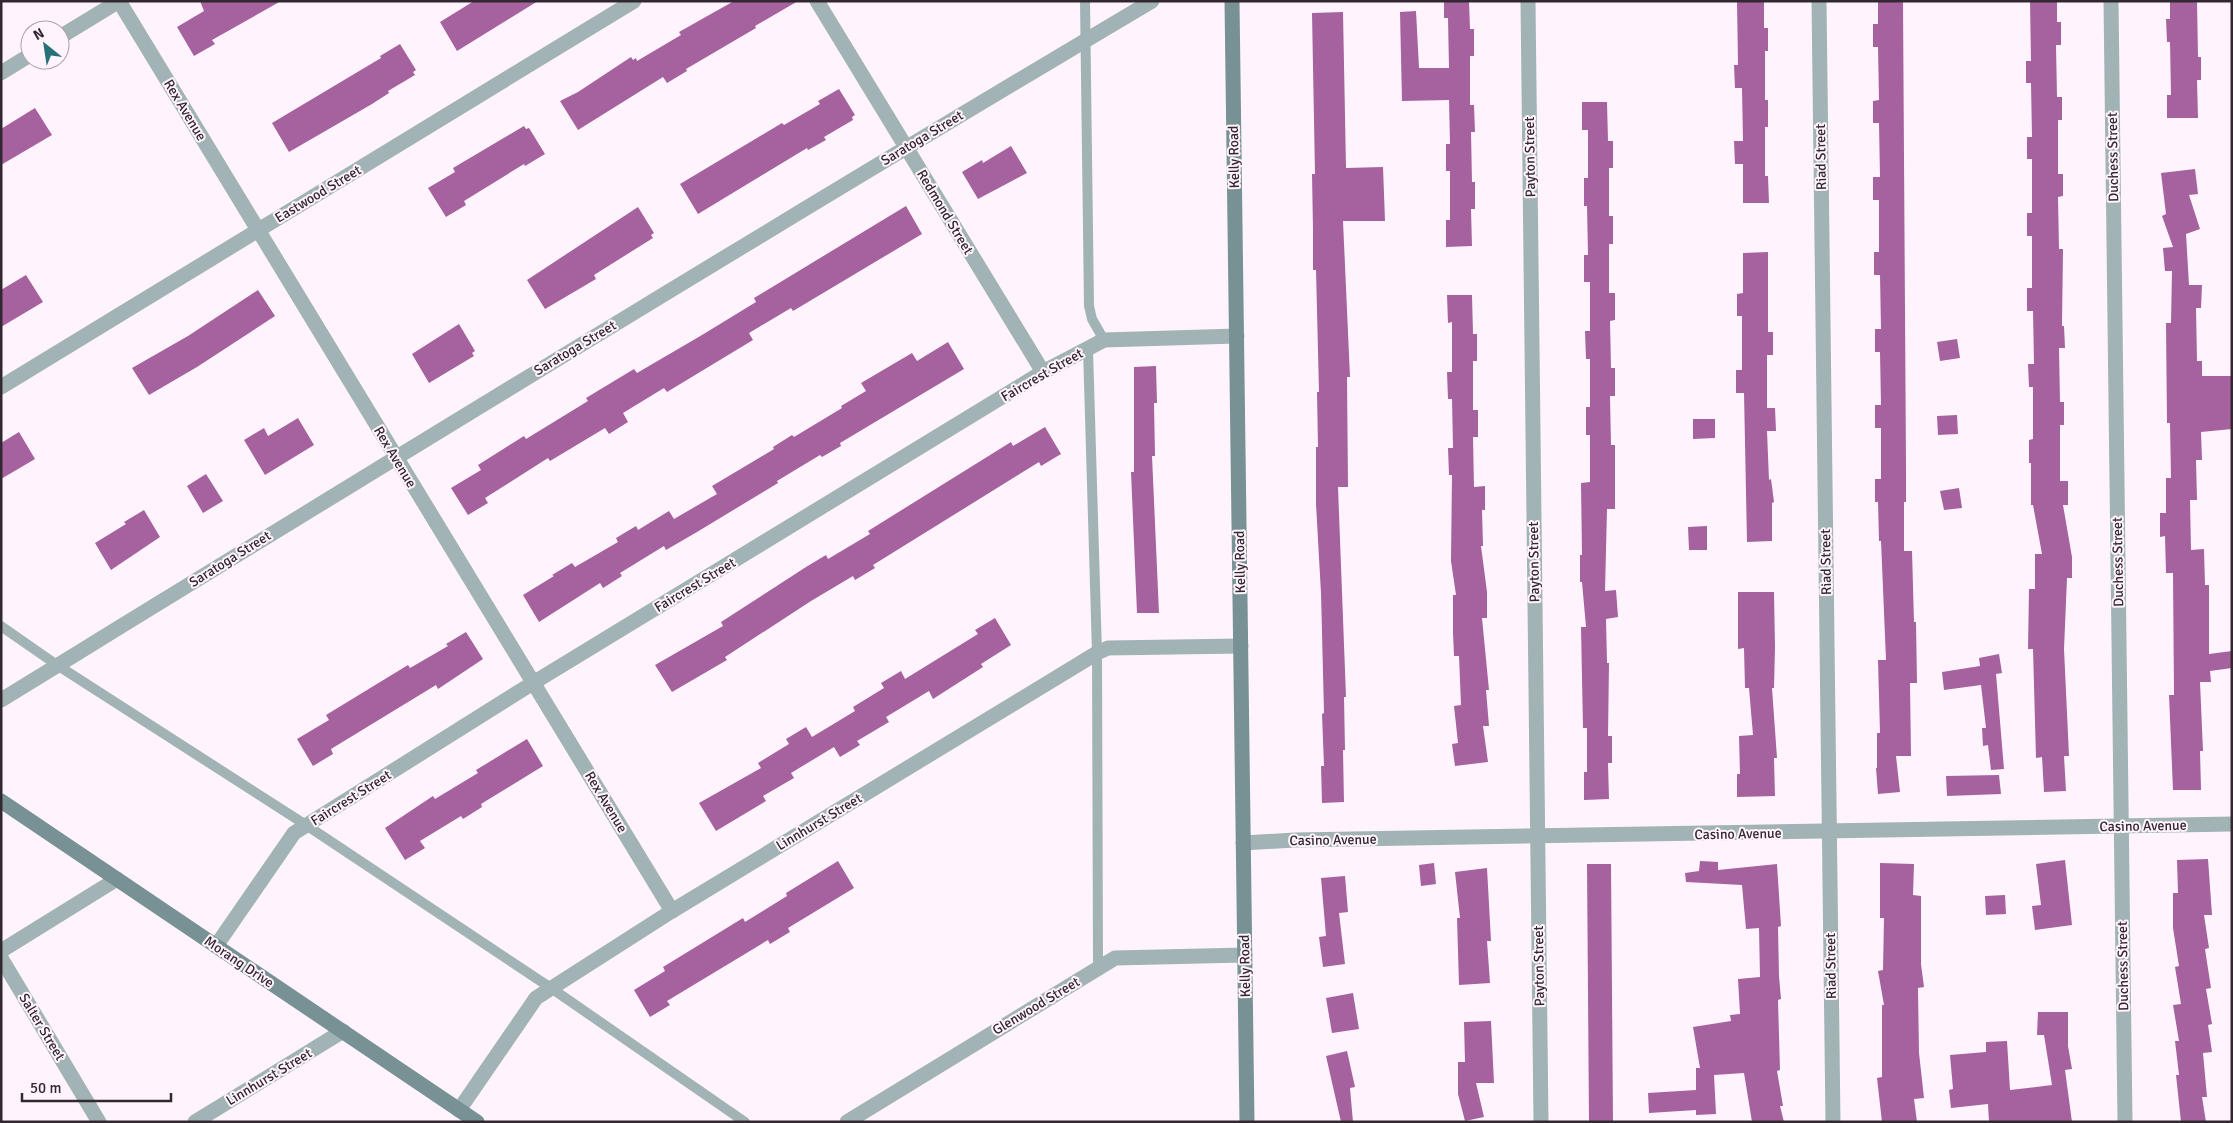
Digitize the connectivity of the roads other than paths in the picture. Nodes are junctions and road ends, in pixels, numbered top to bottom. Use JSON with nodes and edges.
{"nodes":[{"id":1,"x":119,"y":1,"type":"edge"},
{"id":2,"x":634,"y":1,"type":"edge"},
{"id":3,"x":817,"y":1,"type":"edge"},
{"id":4,"x":1086,"y":1,"type":"edge"},
{"id":5,"x":1152,"y":1,"type":"edge"},
{"id":6,"x":1232,"y":1,"type":"edge"},
{"id":7,"x":1528,"y":1,"type":"edge"},
{"id":8,"x":1819,"y":1,"type":"edge"},
{"id":9,"x":2111,"y":1,"type":"edge"},
{"id":10,"x":70,"y":31,"type":"edge"},
{"id":11,"x":1086,"y":40,"type":"junction"},
{"id":12,"x":20,"y":61,"type":"edge"},
{"id":13,"x":1,"y":73,"type":"edge"},
{"id":14,"x":906,"y":148,"type":"junction"},
{"id":15,"x":257,"y":230,"type":"junction"},
{"id":16,"x":1237,"y":336,"type":"junction"},
{"id":17,"x":1104,"y":340,"type":"junction"},
{"id":18,"x":1088,"y":349,"type":"junction"},
{"id":19,"x":1043,"y":372,"type":"junction"},
{"id":20,"x":1,"y":387,"type":"edge"},
{"id":21,"x":395,"y":457,"type":"junction"},
{"id":22,"x":1,"y":626,"type":"edge"},
{"id":23,"x":1241,"y":646,"type":"junction"},
{"id":24,"x":1097,"y":653,"type":"junction"},
{"id":25,"x":57,"y":665,"type":"junction"},
{"id":26,"x":533,"y":683,"type":"junction"},
{"id":27,"x":1,"y":700,"type":"edge"},
{"id":28,"x":1,"y":801,"type":"edge"},
{"id":29,"x":2232,"y":824,"type":"edge"},
{"id":30,"x":306,"y":826,"type":"junction"},
{"id":31,"x":2121,"y":826,"type":"junction"},
{"id":32,"x":1829,"y":832,"type":"junction"},
{"id":33,"x":1538,"y":838,"type":"junction"},
{"id":34,"x":1244,"y":843,"type":"junction"},
{"id":35,"x":117,"y":879,"type":"junction"},
{"id":36,"x":672,"y":911,"type":"junction"},
{"id":37,"x":216,"y":946,"type":"junction"},
{"id":38,"x":1,"y":951,"type":"edge"},
{"id":39,"x":1245,"y":955,"type":"junction"},
{"id":40,"x":1,"y":958,"type":"edge"},
{"id":41,"x":1098,"y":969,"type":"junction"},
{"id":42,"x":551,"y":988,"type":"junction"},
{"id":43,"x":343,"y":1031,"type":"junction"},
{"id":44,"x":459,"y":1110,"type":"junction"},
{"id":45,"x":99,"y":1122,"type":"edge"},
{"id":46,"x":195,"y":1122,"type":"edge"},
{"id":47,"x":477,"y":1122,"type":"edge"},
{"id":48,"x":746,"y":1122,"type":"edge"},
{"id":49,"x":847,"y":1122,"type":"edge"},
{"id":50,"x":1247,"y":1122,"type":"edge"},
{"id":51,"x":1541,"y":1122,"type":"edge"},
{"id":52,"x":1833,"y":1122,"type":"edge"},
{"id":53,"x":2125,"y":1122,"type":"edge"}],
"edges":[{"from":1,"to":10,"type":"street"},
{"from":1,"to":15,"type":"street","name":"Rex Avenue"},
{"from":2,"to":15,"type":"street","name":"Eastwood Street"},
{"from":3,"to":14,"type":"street","name":"Redmond Street"},
{"from":4,"to":11,"type":"lane"},
{"from":5,"to":11,"type":"street","name":"Saratoga Street"},
{"from":6,"to":16,"type":"street","name":"Kelly Road"},
{"from":7,"to":33,"type":"street","name":"Payton Street"},
{"from":8,"to":32,"type":"street","name":"Riad Street"},
{"from":9,"to":31,"type":"street","name":"Duchess Street"},
{"from":11,"to":14,"type":"street","name":"Saratoga Street"},
{"from":11,"to":17,"type":"lane"},
{"from":12,"to":13,"type":"street"},
{"from":14,"to":19,"type":"street","name":"Redmond Street"},
{"from":14,"to":21,"type":"street","name":"Saratoga Street"},
{"from":15,"to":20,"type":"street","name":"Eastwood Street"},
{"from":15,"to":21,"type":"street","name":"Rex Avenue"},
{"from":16,"to":17,"type":"street","name":"Faircrest Street"},
{"from":16,"to":23,"type":"street","name":"Kelly Road"},
{"from":17,"to":18,"type":"street","name":"Faircrest Street"},
{"from":18,"to":19,"type":"street","name":"Faircrest Street"},
{"from":18,"to":24,"type":"lane"},
{"from":19,"to":26,"type":"street","name":"Faircrest Street"},
{"from":21,"to":25,"type":"street","name":"Saratoga Street"},
{"from":21,"to":26,"type":"street","name":"Rex Avenue"},
{"from":22,"to":25,"type":"lane"},
{"from":23,"to":24,"type":"street","name":"Linnhurst Street"},
{"from":23,"to":34,"type":"street","name":"Kelly Road"},
{"from":24,"to":36,"type":"street","name":"Linnhurst Street"},
{"from":24,"to":41,"type":"lane"},
{"from":25,"to":27,"type":"street","name":"Saratoga Street"},
{"from":25,"to":30,"type":"lane"},
{"from":26,"to":30,"type":"street","name":"Faircrest Street"},
{"from":26,"to":36,"type":"street","name":"Rex Avenue"},
{"from":28,"to":35,"type":"street","name":"Morang Drive"},
{"from":29,"to":31,"type":"street","name":"Casino Avenue"},
{"from":30,"to":37,"type":"street","name":"Faircrest Street"},
{"from":30,"to":42,"type":"lane"},
{"from":31,"to":32,"type":"street","name":"Casino Avenue"},
{"from":31,"to":53,"type":"street","name":"Duchess Street"},
{"from":32,"to":33,"type":"street","name":"Casino Avenue"},
{"from":32,"to":52,"type":"street","name":"Riad Street"},
{"from":33,"to":34,"type":"street","name":"Casino Avenue"},
{"from":33,"to":51,"type":"street","name":"Payton Street"},
{"from":34,"to":39,"type":"street","name":"Kelly Road"},
{"from":35,"to":37,"type":"street","name":"Morang Drive"},
{"from":35,"to":38,"type":"street"},
{"from":36,"to":42,"type":"street","name":"Linnhurst Street"},
{"from":37,"to":43,"type":"street","name":"Morang Drive"},
{"from":39,"to":41,"type":"street","name":"Glenwood Street"},
{"from":39,"to":50,"type":"street","name":"Kelly Road"},
{"from":40,"to":45,"type":"street","name":"Salter Street"},
{"from":41,"to":49,"type":"street","name":"Glenwood Street"},
{"from":42,"to":44,"type":"street","name":"Linnhurst Street"},
{"from":42,"to":48,"type":"lane"},
{"from":43,"to":44,"type":"street","name":"Morang Drive"},
{"from":43,"to":46,"type":"street","name":"Linnhurst Street"},
{"from":44,"to":47,"type":"street","name":"Morang Drive"}]}
